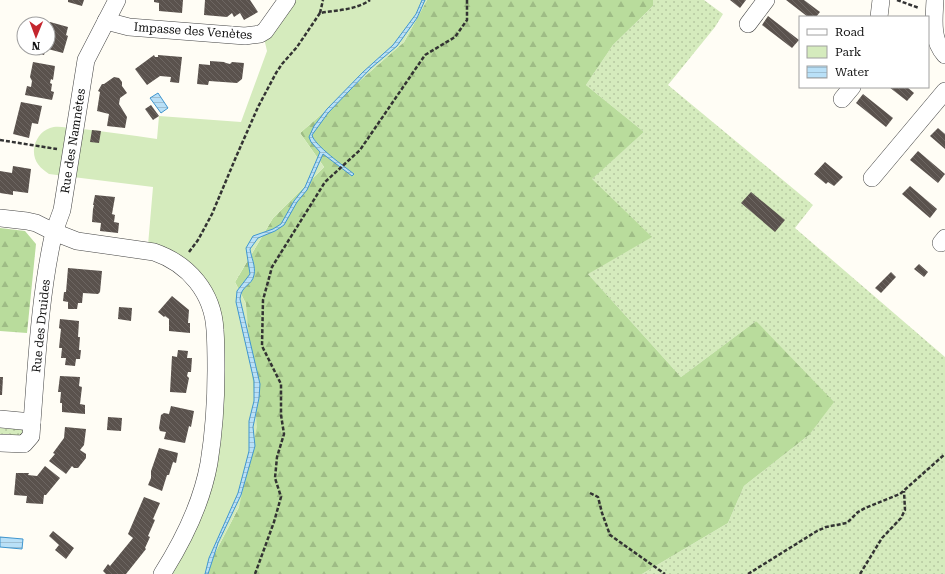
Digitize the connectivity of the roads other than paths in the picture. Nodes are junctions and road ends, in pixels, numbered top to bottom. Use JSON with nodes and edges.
{"nodes":[{"id":1,"x":117,"y":0,"type":"edge"},
{"id":2,"x":287,"y":0,"type":"edge"},
{"id":3,"x":766,"y":0,"type":"edge"},
{"id":4,"x":881,"y":0,"type":"edge"},
{"id":5,"x":935,"y":0,"type":"edge"},
{"id":6,"x":879,"y":16,"type":"edge"},
{"id":7,"x":106,"y":21,"type":"junction"},
{"id":8,"x":748,"y":24,"type":"dead end"},
{"id":9,"x":945,"y":55,"type":"edge"},
{"id":10,"x":945,"y":91,"type":"edge"},
{"id":11,"x":872,"y":178,"type":"dead end"},
{"id":12,"x":0,"y":218,"type":"edge"},
{"id":13,"x":54,"y":232,"type":"junction"},
{"id":14,"x":0,"y":419,"type":"edge"},
{"id":15,"x":32,"y":422,"type":"junction"},
{"id":16,"x":0,"y":443,"type":"edge"},
{"id":17,"x":162,"y":574,"type":"edge"}],
"edges":[{"from":1,"to":7,"type":"street","name":"Rue des Namnètes"},
{"from":2,"to":7,"type":"street","name":"Impasse des Venètes"},
{"from":3,"to":8,"type":"street"},
{"from":4,"to":6,"type":"street"},
{"from":5,"to":9,"type":"street"},
{"from":7,"to":13,"type":"street","name":"Rue des Namnètes"},
{"from":10,"to":11,"type":"street"},
{"from":12,"to":13,"type":"street"},
{"from":13,"to":15,"type":"street","name":"Rue des Druides"},
{"from":13,"to":17,"type":"street"},
{"from":14,"to":15,"type":"street"},
{"from":15,"to":16,"type":"street","name":"Rue des Druides"}]}
